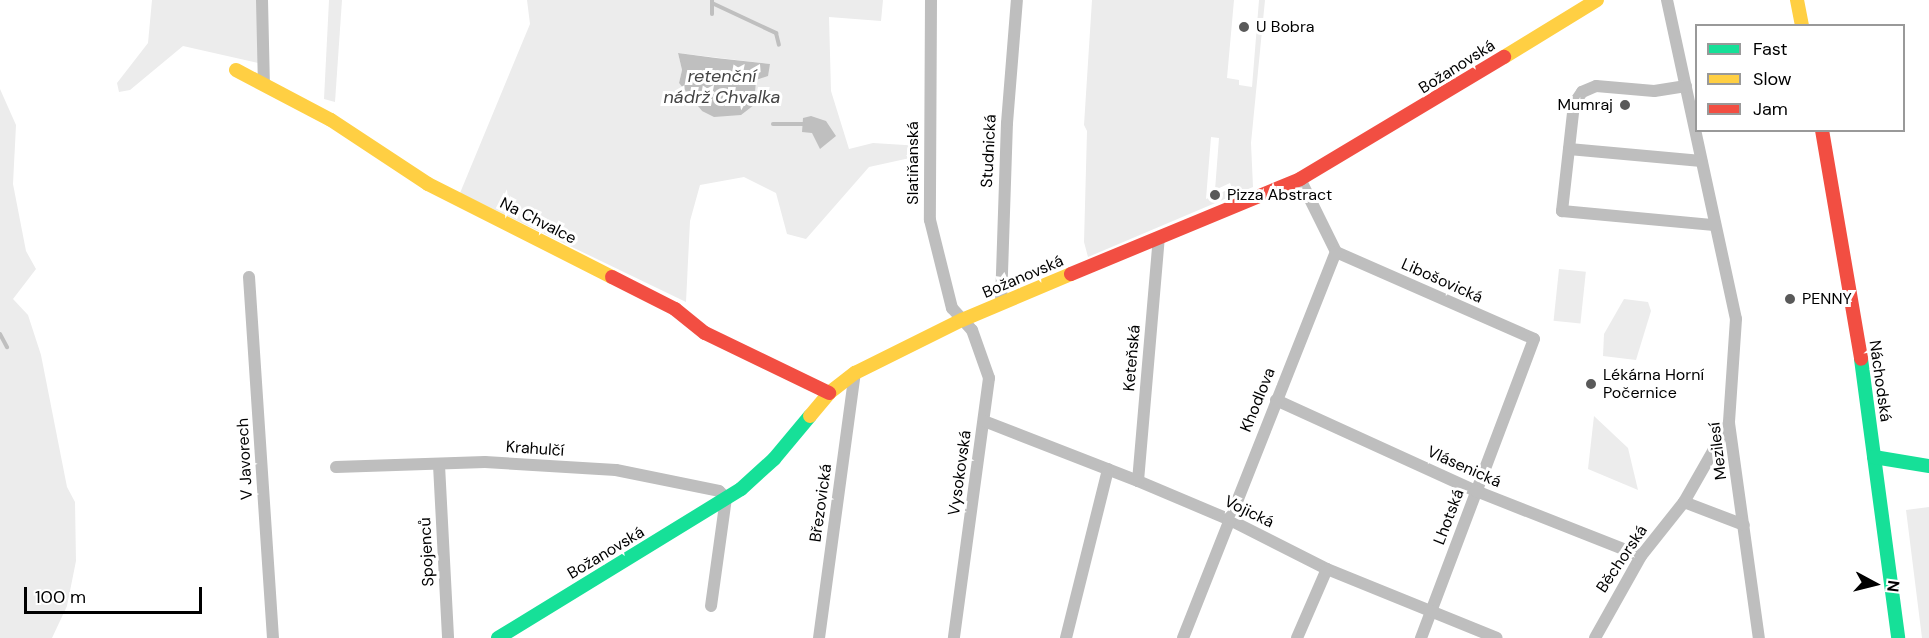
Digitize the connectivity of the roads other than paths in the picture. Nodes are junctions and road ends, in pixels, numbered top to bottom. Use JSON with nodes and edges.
{"nodes":[{"id":1,"x":262,"y":0,"type":"edge"},
{"id":2,"x":931,"y":0,"type":"edge"},
{"id":3,"x":1017,"y":0,"type":"edge"},
{"id":4,"x":1597,"y":0,"type":"edge"},
{"id":5,"x":1667,"y":0,"type":"edge"},
{"id":6,"x":1797,"y":0,"type":"edge"},
{"id":7,"x":1802,"y":24,"type":"edge"},
{"id":8,"x":236,"y":70,"type":"dead end"},
{"id":9,"x":264,"y":85,"type":"junction"},
{"id":10,"x":1686,"y":86,"type":"junction"},
{"id":11,"x":1695,"y":131,"type":"edge"},
{"id":12,"x":1695,"y":132,"type":"edge"},
{"id":13,"x":1822,"y":132,"type":"edge"},
{"id":14,"x":1569,"y":149,"type":"junction"},
{"id":15,"x":1701,"y":161,"type":"junction"},
{"id":16,"x":1300,"y":179,"type":"junction"},
{"id":17,"x":1714,"y":225,"type":"junction"},
{"id":18,"x":1159,"y":238,"type":"junction"},
{"id":19,"x":1336,"y":252,"type":"junction"},
{"id":20,"x":249,"y":278,"type":"dead end"},
{"id":21,"x":1001,"y":303,"type":"junction"},
{"id":22,"x":962,"y":320,"type":"junction"},
{"id":23,"x":1534,"y":339,"type":"joint"},
{"id":24,"x":855,"y":373,"type":"junction"},
{"id":25,"x":829,"y":393,"type":"junction"},
{"id":26,"x":1276,"y":400,"type":"junction"},
{"id":27,"x":984,"y":421,"type":"junction"},
{"id":28,"x":1729,"y":423,"type":"junction"},
{"id":29,"x":1874,"y":457,"type":"junction"},
{"id":30,"x":439,"y":465,"type":"junction"},
{"id":31,"x":1929,"y":466,"type":"edge"},
{"id":32,"x":336,"y":467,"type":"dead end"},
{"id":33,"x":1108,"y":470,"type":"junction"},
{"id":34,"x":1138,"y":481,"type":"junction"},
{"id":35,"x":1476,"y":491,"type":"junction"},
{"id":36,"x":726,"y":498,"type":"junction"},
{"id":37,"x":1684,"y":502,"type":"junction"},
{"id":38,"x":1228,"y":519,"type":"junction"},
{"id":39,"x":1744,"y":525,"type":"junction"},
{"id":40,"x":1641,"y":556,"type":"junction"},
{"id":41,"x":1328,"y":569,"type":"junction"},
{"id":42,"x":711,"y":606,"type":"dead end"},
{"id":43,"x":1431,"y":612,"type":"junction"},
{"id":44,"x":273,"y":638,"type":"edge"},
{"id":45,"x":448,"y":638,"type":"edge"},
{"id":46,"x":498,"y":638,"type":"edge"},
{"id":47,"x":819,"y":638,"type":"edge"},
{"id":48,"x":954,"y":638,"type":"edge"},
{"id":49,"x":1066,"y":638,"type":"edge"},
{"id":50,"x":1183,"y":638,"type":"edge"},
{"id":51,"x":1298,"y":638,"type":"edge"},
{"id":52,"x":1421,"y":638,"type":"edge"},
{"id":53,"x":1497,"y":638,"type":"edge"},
{"id":54,"x":1595,"y":638,"type":"edge"},
{"id":55,"x":1759,"y":638,"type":"edge"},
{"id":56,"x":1898,"y":638,"type":"edge"}],
"edges":[{"from":1,"to":9,"type":"street"},
{"from":2,"to":22,"type":"street","name":"Slatiňanská"},
{"from":3,"to":21,"type":"street","name":"Studnická"},
{"from":4,"to":16,"type":"street","name":"Božanovská"},
{"from":5,"to":10,"type":"street","name":"Mezilesí"},
{"from":6,"to":7,"type":"street"},
{"from":8,"to":9,"type":"street","name":"Na Chvalce"},
{"from":9,"to":25,"type":"street","name":"Na Chvalce"},
{"from":10,"to":11,"type":"street","name":"Mezilesí"},
{"from":10,"to":14,"type":"street"},
{"from":12,"to":15,"type":"street","name":"Mezilesí"},
{"from":13,"to":29,"type":"street","name":"Náchodská"},
{"from":14,"to":15,"type":"street"},
{"from":14,"to":17,"type":"street"},
{"from":15,"to":17,"type":"street","name":"Mezilesí"},
{"from":16,"to":18,"type":"street","name":"Božanovská"},
{"from":16,"to":19,"type":"street"},
{"from":17,"to":28,"type":"street","name":"Mezilesí"},
{"from":18,"to":21,"type":"street","name":"Božanovská"},
{"from":18,"to":34,"type":"street","name":"Keteňská"},
{"from":19,"to":23,"type":"street","name":"Libošovická"},
{"from":19,"to":26,"type":"street","name":"Khodlova"},
{"from":20,"to":44,"type":"street","name":"V Javorech"},
{"from":21,"to":22,"type":"street","name":"Božanovská"},
{"from":22,"to":24,"type":"street","name":"Božanovská"},
{"from":22,"to":27,"type":"street","name":"Vysokovská"},
{"from":23,"to":35,"type":"street","name":"Lhotská"},
{"from":24,"to":25,"type":"street","name":"Božanovská"},
{"from":24,"to":47,"type":"street","name":"Březovická"},
{"from":25,"to":36,"type":"street","name":"Božanovská"},
{"from":26,"to":35,"type":"street","name":"Vlásenická"},
{"from":26,"to":38,"type":"street","name":"Khodlova"},
{"from":27,"to":33,"type":"street","name":"Vojická"},
{"from":27,"to":48,"type":"street","name":"Vysokovská"},
{"from":28,"to":37,"type":"street","name":"Běchorská"},
{"from":28,"to":39,"type":"street","name":"Mezilesí"},
{"from":29,"to":31,"type":"street"},
{"from":29,"to":56,"type":"street","name":"Náchodská"},
{"from":30,"to":32,"type":"street","name":"Krahulčí"},
{"from":30,"to":36,"type":"street","name":"Krahulčí"},
{"from":30,"to":45,"type":"street","name":"Spojenců"},
{"from":33,"to":34,"type":"street","name":"Vojická"},
{"from":33,"to":49,"type":"street"},
{"from":34,"to":38,"type":"street","name":"Vojická"},
{"from":35,"to":40,"type":"street","name":"Vlásenická"},
{"from":35,"to":43,"type":"street","name":"Lhotská"},
{"from":36,"to":42,"type":"street"},
{"from":36,"to":46,"type":"street","name":"Božanovská"},
{"from":37,"to":39,"type":"street"},
{"from":37,"to":40,"type":"street","name":"Běchorská"},
{"from":38,"to":41,"type":"street","name":"Vojická"},
{"from":38,"to":50,"type":"street","name":"Khodlova"},
{"from":39,"to":55,"type":"street","name":"Mezilesí"},
{"from":40,"to":54,"type":"street","name":"Běchorská"},
{"from":41,"to":43,"type":"street","name":"Vojická"},
{"from":41,"to":51,"type":"street"},
{"from":43,"to":52,"type":"street","name":"Lhotská"},
{"from":43,"to":53,"type":"street","name":"Vojická"}]}
